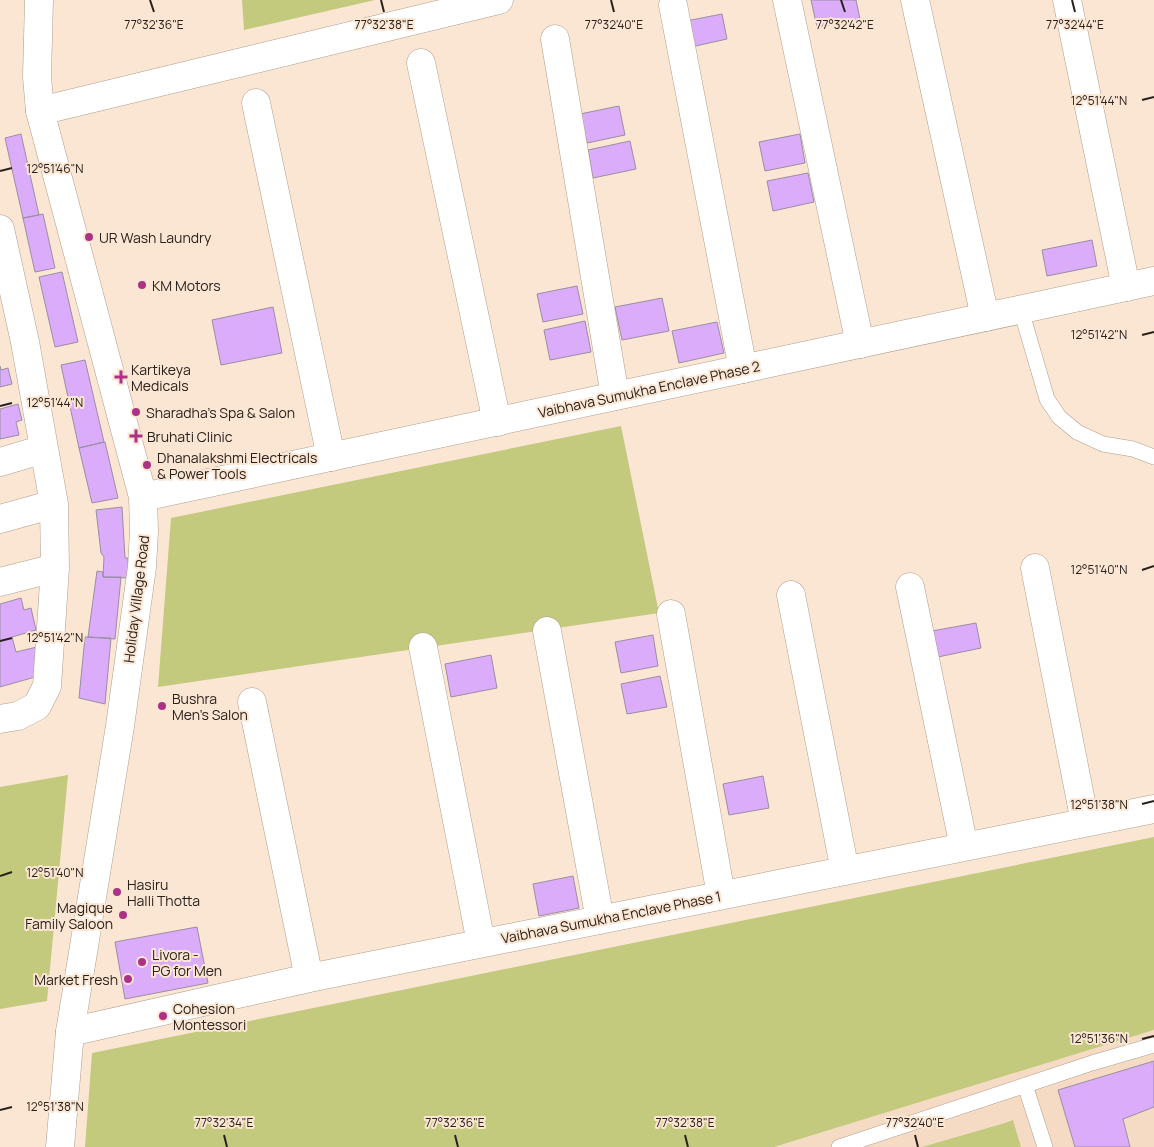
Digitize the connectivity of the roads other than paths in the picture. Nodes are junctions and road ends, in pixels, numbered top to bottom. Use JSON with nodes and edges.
{"nodes":[{"id":1,"x":39,"y":0,"type":"edge"},
{"id":2,"x":499,"y":0,"type":"edge"},
{"id":3,"x":787,"y":0,"type":"edge"},
{"id":4,"x":915,"y":0,"type":"edge"},
{"id":5,"x":1067,"y":0,"type":"edge"},
{"id":6,"x":673,"y":4,"type":"dead end"},
{"id":7,"x":555,"y":39,"type":"dead end"},
{"id":8,"x":421,"y":63,"type":"dead end"},
{"id":9,"x":256,"y":103,"type":"dead end"},
{"id":10,"x":40,"y":111,"type":"junction"},
{"id":11,"x":0,"y":229,"type":"edge"},
{"id":12,"x":1154,"y":281,"type":"edge"},
{"id":13,"x":1126,"y":287,"type":"junction"},
{"id":14,"x":1021,"y":310,"type":"junction"},
{"id":15,"x":985,"y":317,"type":"junction"},
{"id":16,"x":860,"y":344,"type":"junction"},
{"id":17,"x":743,"y":369,"type":"junction"},
{"id":18,"x":616,"y":396,"type":"junction"},
{"id":19,"x":497,"y":422,"type":"junction"},
{"id":20,"x":44,"y":449,"type":"junction"},
{"id":21,"x":331,"y":457,"type":"junction"},
{"id":22,"x":1154,"y":457,"type":"edge"},
{"id":23,"x":0,"y":462,"type":"edge"},
{"id":24,"x":143,"y":497,"type":"junction"},
{"id":25,"x":54,"y":504,"type":"junction"},
{"id":26,"x":0,"y":519,"type":"edge"},
{"id":27,"x":55,"y":568,"type":"junction"},
{"id":28,"x":1034,"y":568,"type":"dead end"},
{"id":29,"x":0,"y":582,"type":"edge"},
{"id":30,"x":910,"y":587,"type":"dead end"},
{"id":31,"x":791,"y":595,"type":"dead end"},
{"id":32,"x":671,"y":614,"type":"dead end"},
{"id":33,"x":547,"y":631,"type":"dead end"},
{"id":34,"x":423,"y":647,"type":"dead end"},
{"id":35,"x":252,"y":702,"type":"dead end"},
{"id":36,"x":0,"y":719,"type":"edge"},
{"id":37,"x":1154,"y":808,"type":"edge"},
{"id":38,"x":1085,"y":822,"type":"junction"},
{"id":39,"x":964,"y":847,"type":"junction"},
{"id":40,"x":845,"y":871,"type":"junction"},
{"id":41,"x":721,"y":896,"type":"junction"},
{"id":42,"x":600,"y":920,"type":"junction"},
{"id":43,"x":481,"y":943,"type":"junction"},
{"id":44,"x":309,"y":978,"type":"junction"},
{"id":45,"x":70,"y":1032,"type":"junction"},
{"id":46,"x":1154,"y":1045,"type":"edge"},
{"id":47,"x":1025,"y":1085,"type":"junction"},
{"id":48,"x":60,"y":1147,"type":"edge"},
{"id":49,"x":839,"y":1147,"type":"edge"},
{"id":50,"x":1044,"y":1147,"type":"edge"}],
"edges":[{"from":1,"to":10,"type":"street","name":"Holiday Village Road"},
{"from":2,"to":10,"type":"street"},
{"from":3,"to":16,"type":"street"},
{"from":4,"to":15,"type":"street"},
{"from":5,"to":13,"type":"street"},
{"from":6,"to":17,"type":"street"},
{"from":7,"to":18,"type":"street"},
{"from":8,"to":19,"type":"street"},
{"from":9,"to":21,"type":"street"},
{"from":10,"to":24,"type":"street","name":"Holiday Village Road"},
{"from":11,"to":20,"type":"street"},
{"from":12,"to":13,"type":"street","name":"Vaibhava Sumukha Enclave Phase 2"},
{"from":13,"to":14,"type":"street","name":"Vaibhava Sumukha Enclave Phase 2"},
{"from":14,"to":15,"type":"street","name":"Vaibhava Sumukha Enclave Phase 2"},
{"from":14,"to":22,"type":"lane"},
{"from":15,"to":16,"type":"street","name":"Vaibhava Sumukha Enclave Phase 2"},
{"from":16,"to":17,"type":"street","name":"Vaibhava Sumukha Enclave Phase 2"},
{"from":17,"to":18,"type":"street","name":"Vaibhava Sumukha Enclave Phase 2"},
{"from":18,"to":19,"type":"street","name":"Vaibhava Sumukha Enclave Phase 2"},
{"from":19,"to":21,"type":"street","name":"Vaibhava Sumukha Enclave Phase 2"},
{"from":20,"to":23,"type":"street"},
{"from":20,"to":25,"type":"street"},
{"from":21,"to":24,"type":"street","name":"Vaibhava Sumukha Enclave Phase 2"},
{"from":24,"to":45,"type":"street","name":"Holiday Village Road"},
{"from":25,"to":26,"type":"street"},
{"from":25,"to":27,"type":"street"},
{"from":27,"to":29,"type":"street"},
{"from":27,"to":36,"type":"street"},
{"from":28,"to":38,"type":"street"},
{"from":30,"to":39,"type":"street"},
{"from":31,"to":40,"type":"street"},
{"from":32,"to":41,"type":"street"},
{"from":33,"to":42,"type":"street"},
{"from":34,"to":43,"type":"street"},
{"from":35,"to":44,"type":"street"},
{"from":37,"to":38,"type":"street","name":"Vaibhava Sumukha Enclave Phase 1"},
{"from":38,"to":39,"type":"street","name":"Vaibhava Sumukha Enclave Phase 1"},
{"from":39,"to":40,"type":"street","name":"Vaibhava Sumukha Enclave Phase 1"},
{"from":40,"to":41,"type":"street","name":"Vaibhava Sumukha Enclave Phase 1"},
{"from":41,"to":42,"type":"street","name":"Vaibhava Sumukha Enclave Phase 1"},
{"from":42,"to":43,"type":"street","name":"Vaibhava Sumukha Enclave Phase 1"},
{"from":43,"to":44,"type":"street","name":"Vaibhava Sumukha Enclave Phase 1"},
{"from":44,"to":45,"type":"street","name":"Vaibhava Sumukha Enclave Phase 1"},
{"from":45,"to":48,"type":"street","name":"Holiday Village Road"},
{"from":46,"to":47,"type":"lane"},
{"from":47,"to":49,"type":"lane"},
{"from":47,"to":50,"type":"lane"}]}
